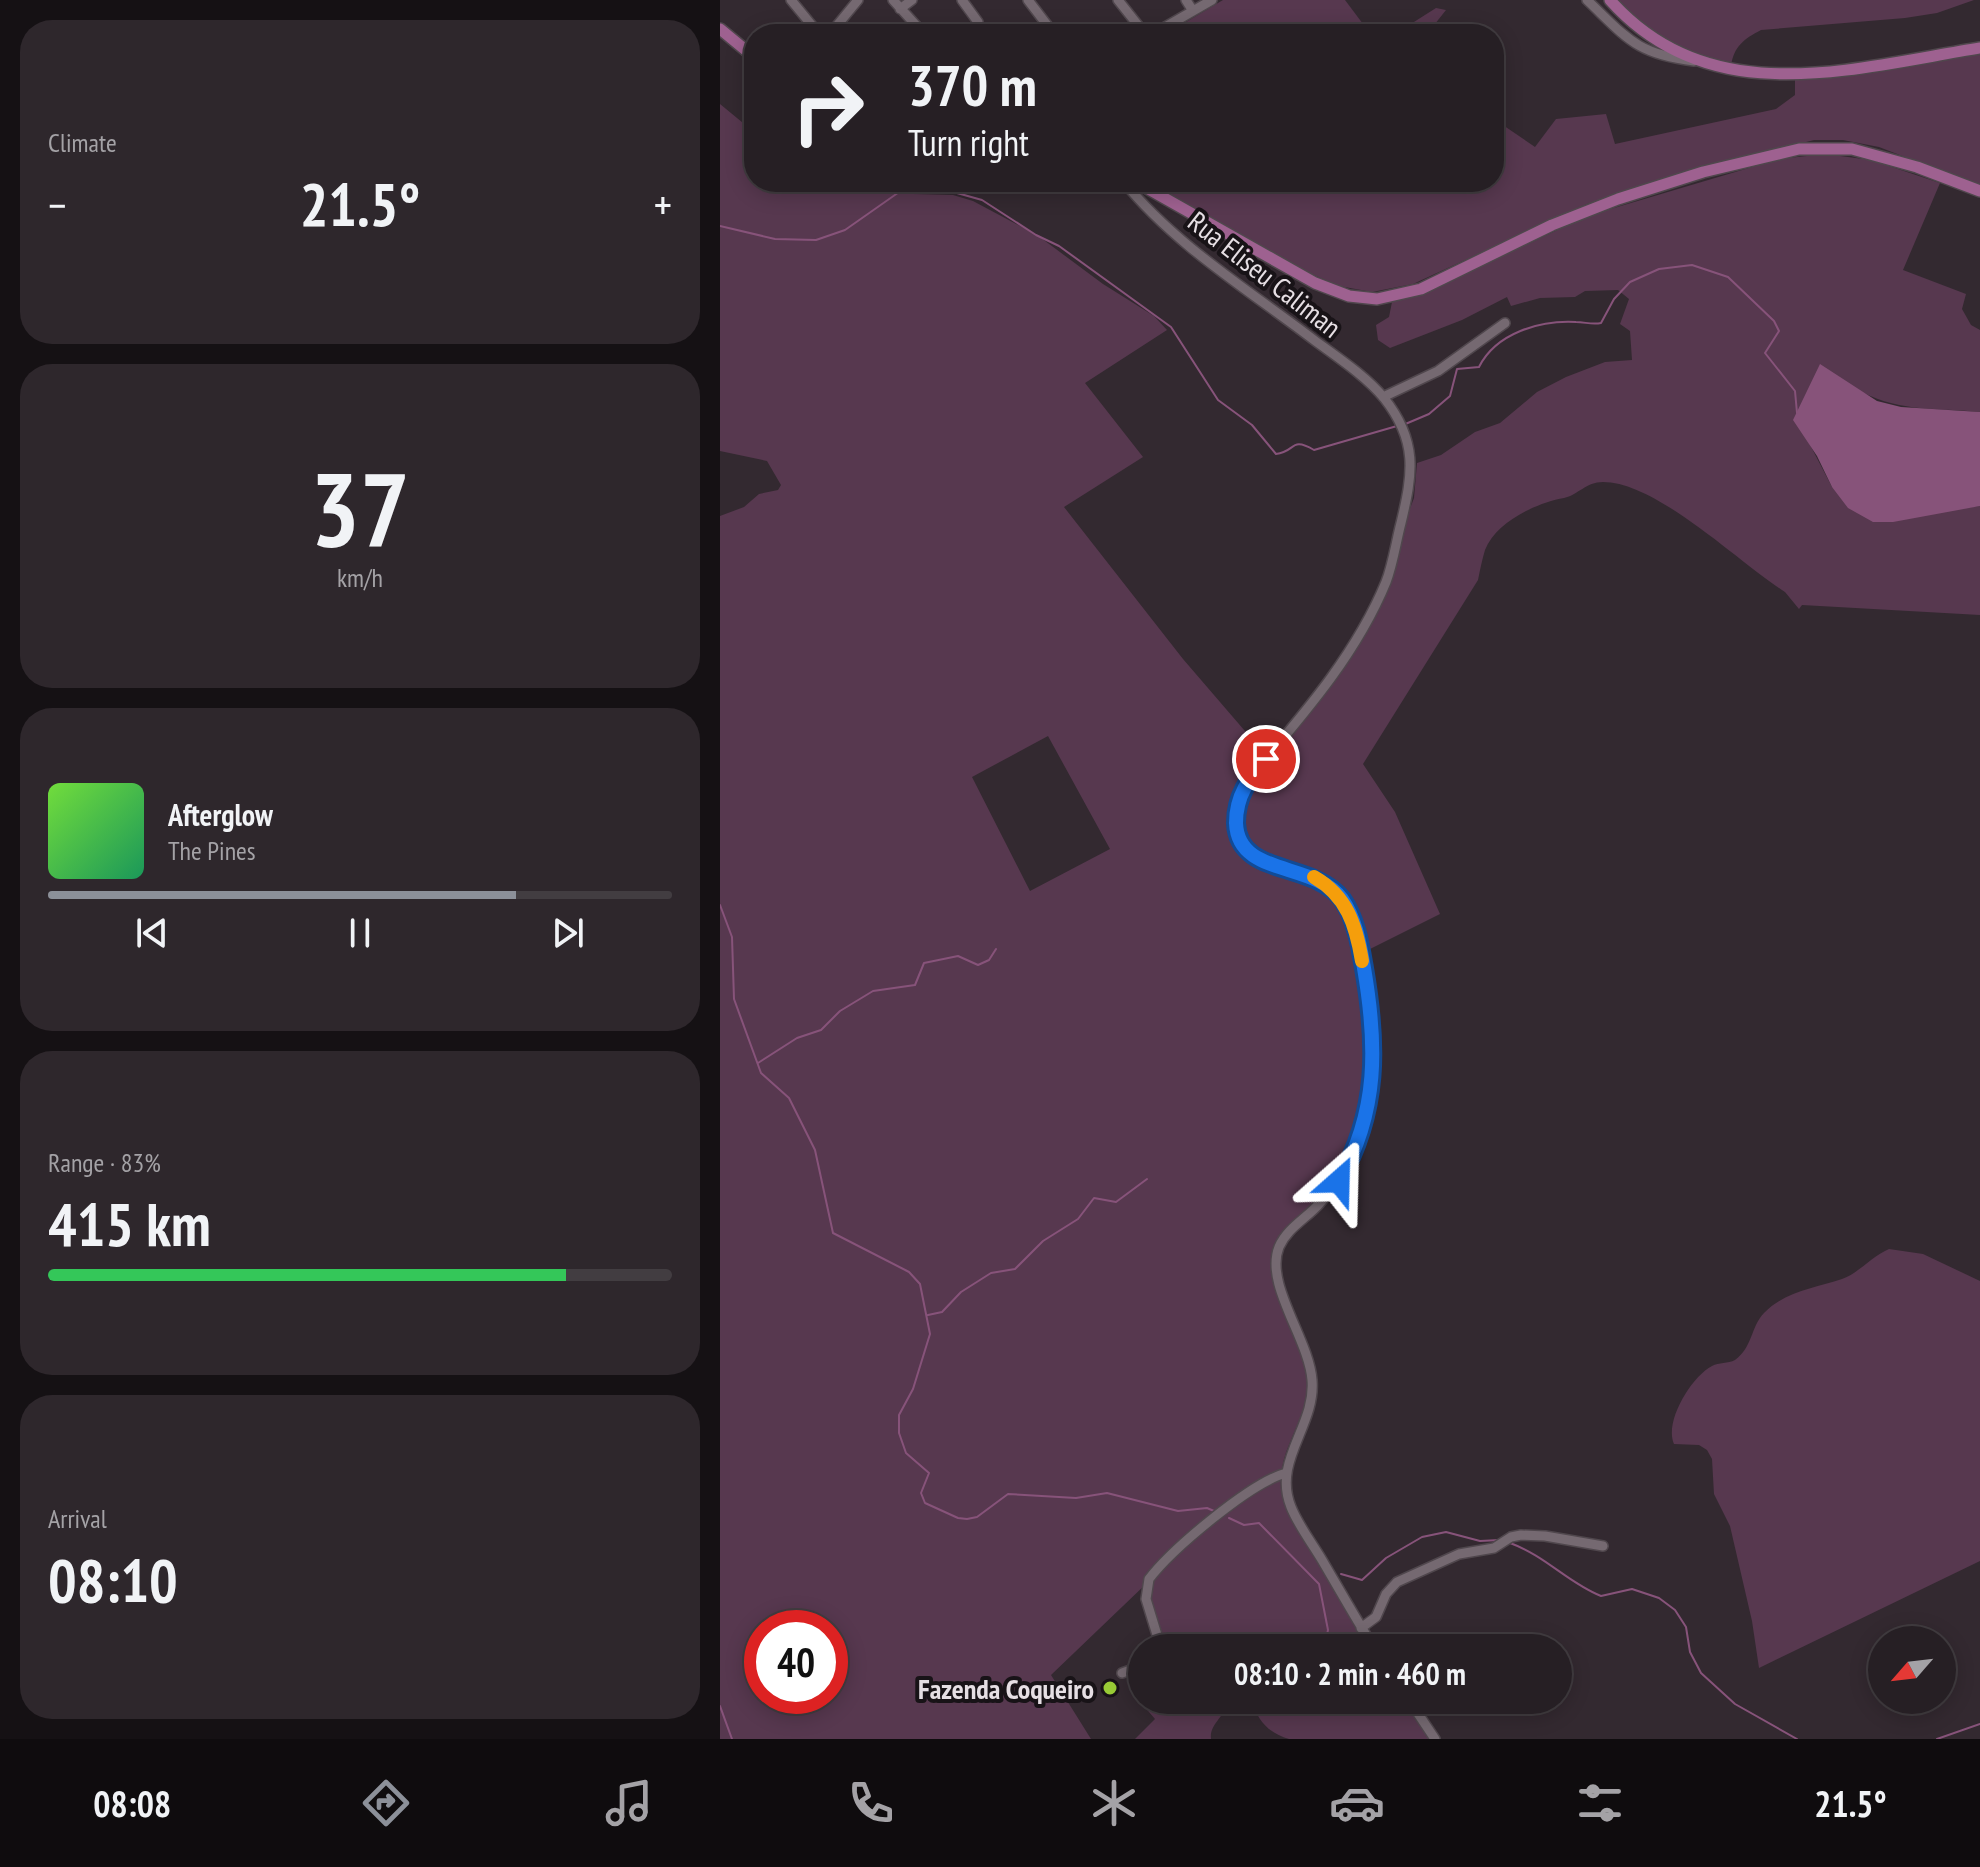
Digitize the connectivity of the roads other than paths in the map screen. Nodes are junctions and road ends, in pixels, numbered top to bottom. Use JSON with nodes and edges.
{"nodes":[{"id":1,"x":791,"y":0,"type":"edge"},
{"id":2,"x":858,"y":0,"type":"edge"},
{"id":3,"x":893,"y":0,"type":"edge"},
{"id":4,"x":912,"y":0,"type":"edge"},
{"id":5,"x":962,"y":0,"type":"edge"},
{"id":6,"x":1028,"y":0,"type":"edge"},
{"id":7,"x":1118,"y":0,"type":"edge"},
{"id":8,"x":1186,"y":0,"type":"edge"},
{"id":9,"x":1212,"y":0,"type":"edge"},
{"id":10,"x":1587,"y":0,"type":"edge"},
{"id":11,"x":1610,"y":0,"type":"edge"},
{"id":12,"x":900,"y":9,"type":"junction"},
{"id":13,"x":1193,"y":11,"type":"junction"},
{"id":14,"x":978,"y":22,"type":"dead end"},
{"id":15,"x":811,"y":24,"type":"edge"},
{"id":16,"x":838,"y":24,"type":"edge"},
{"id":17,"x":914,"y":24,"type":"edge"},
{"id":18,"x":1046,"y":24,"type":"edge"},
{"id":19,"x":1137,"y":24,"type":"edge"},
{"id":20,"x":1170,"y":24,"type":"edge"},
{"id":21,"x":720,"y":29,"type":"edge"},
{"id":22,"x":1980,"y":48,"type":"edge"},
{"id":23,"x":744,"y":49,"type":"edge"},
{"id":24,"x":1694,"y":61,"type":"junction"},
{"id":25,"x":1980,"y":191,"type":"edge"},
{"id":26,"x":1132,"y":192,"type":"edge"},
{"id":27,"x":1154,"y":192,"type":"edge"},
{"id":28,"x":1505,"y":323,"type":"dead end"},
{"id":29,"x":1383,"y":397,"type":"junction"},
{"id":30,"x":1286,"y":1473,"type":"junction"},
{"id":31,"x":1603,"y":1546,"type":"dead end"},
{"id":32,"x":1361,"y":1628,"type":"junction"},
{"id":33,"x":1157,"y":1634,"type":"edge"},
{"id":34,"x":1365,"y":1634,"type":"edge"},
{"id":35,"x":1128,"y":1671,"type":"edge"},
{"id":36,"x":1122,"y":1673,"type":"dead end"},
{"id":37,"x":1418,"y":1714,"type":"edge"},
{"id":38,"x":1435,"y":1739,"type":"edge"}],
"edges":[{"from":1,"to":15,"type":"street"},
{"from":2,"to":16,"type":"street"},
{"from":3,"to":12,"type":"street"},
{"from":4,"to":12,"type":"street"},
{"from":5,"to":14,"type":"street"},
{"from":6,"to":18,"type":"street"},
{"from":7,"to":19,"type":"street"},
{"from":8,"to":13,"type":"street"},
{"from":9,"to":13,"type":"street"},
{"from":10,"to":24,"type":"street"},
{"from":11,"to":24,"type":"main road"},
{"from":12,"to":17,"type":"street"},
{"from":13,"to":20,"type":"street"},
{"from":21,"to":23,"type":"main road"},
{"from":22,"to":24,"type":"main road"},
{"from":25,"to":27,"type":"main road"},
{"from":26,"to":29,"type":"street","name":"Rua Eliseu Caliman"},
{"from":28,"to":29,"type":"street"},
{"from":29,"to":30,"type":"street","name":"Rua Eliseu Caliman"},
{"from":30,"to":32,"type":"street"},
{"from":30,"to":33,"type":"street"},
{"from":31,"to":32,"type":"street"},
{"from":32,"to":34,"type":"street"},
{"from":35,"to":36,"type":"street"},
{"from":37,"to":38,"type":"street"}]}
